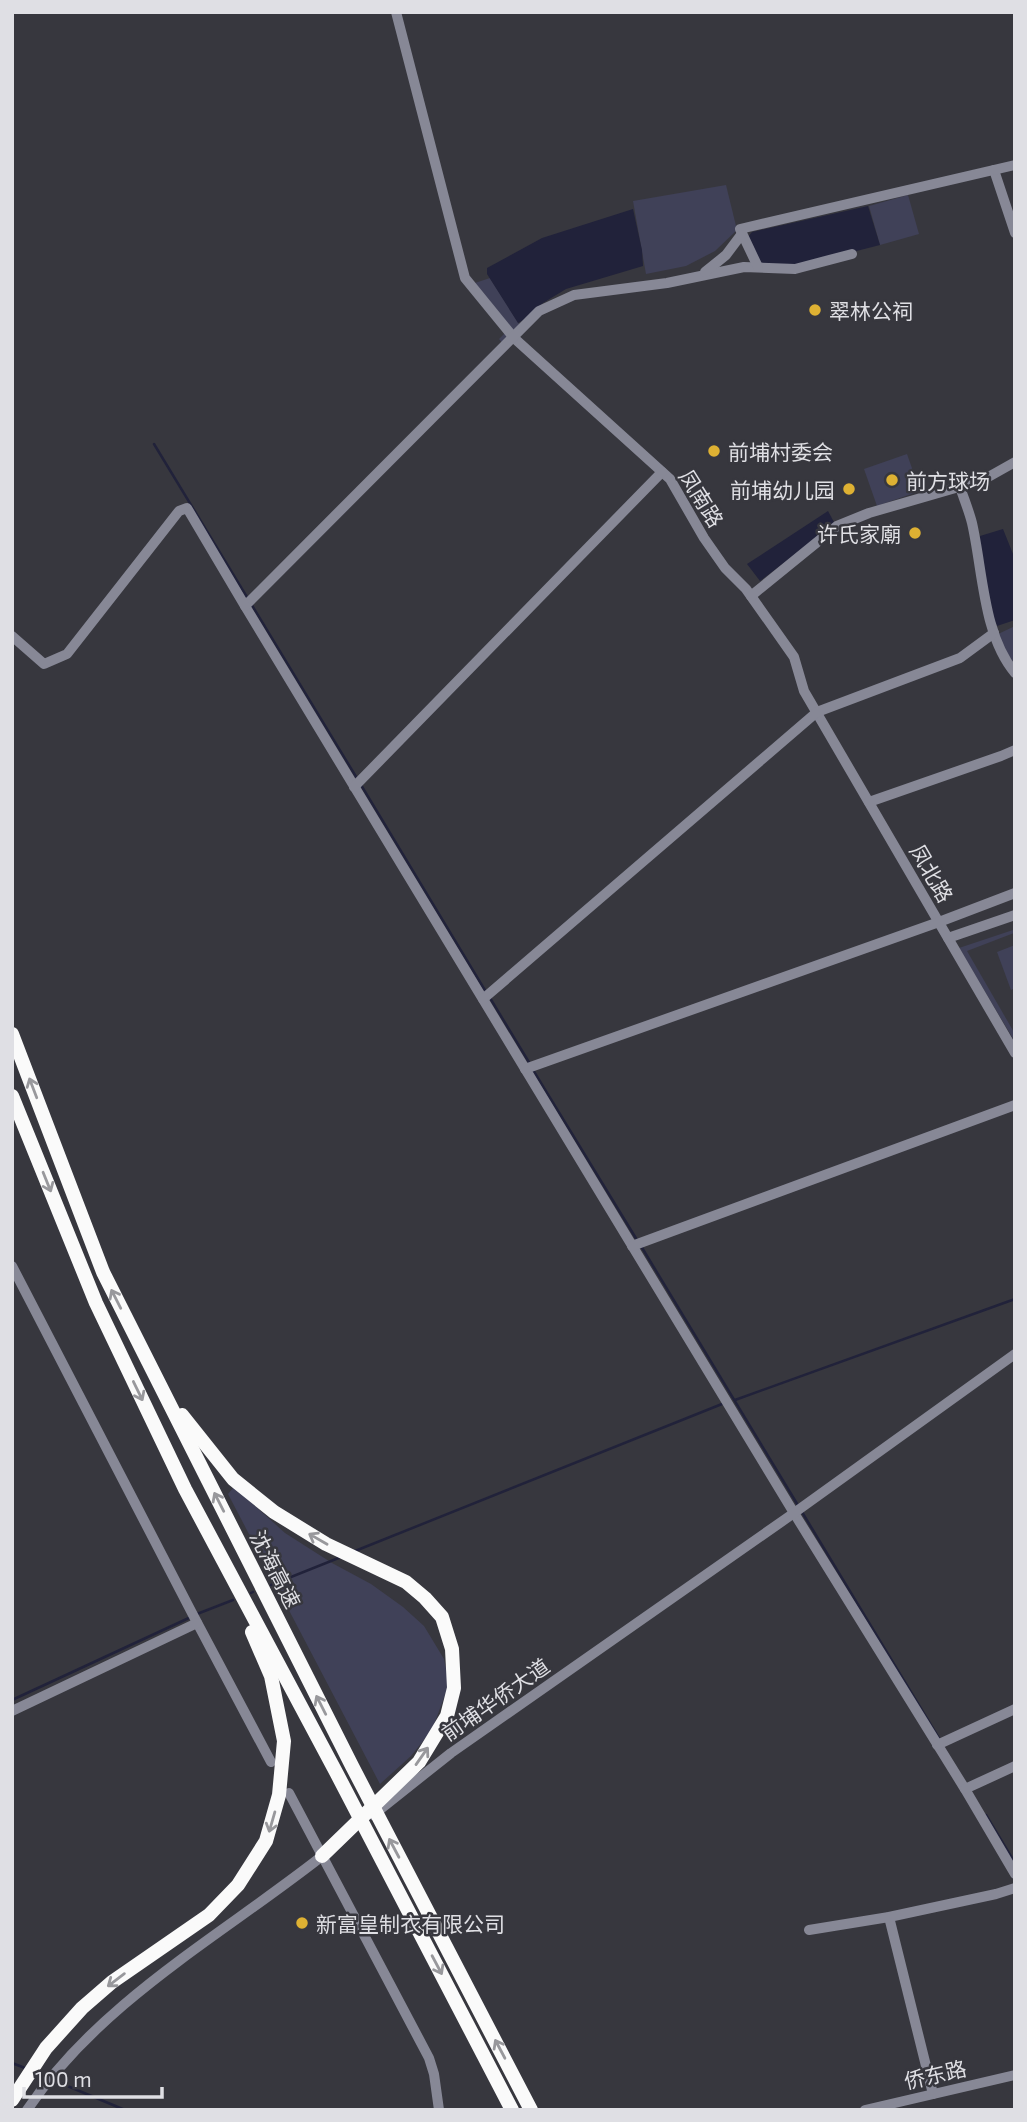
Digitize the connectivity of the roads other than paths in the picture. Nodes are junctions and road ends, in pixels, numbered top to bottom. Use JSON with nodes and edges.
{"nodes":[{"id":1,"x":396,"y":12,"type":"edge"},
{"id":2,"x":1015,"y":165,"type":"edge"},
{"id":3,"x":994,"y":170,"type":"junction"},
{"id":4,"x":1015,"y":233,"type":"edge"},
{"id":5,"x":741,"y":235,"type":"dead end"},
{"id":6,"x":852,"y":254,"type":"dead end"},
{"id":7,"x":758,"y":267,"type":"junction"},
{"id":8,"x":695,"y":277,"type":"junction"},
{"id":9,"x":514,"y":338,"type":"junction"},
{"id":10,"x":1015,"y":462,"type":"edge"},
{"id":11,"x":662,"y":472,"type":"junction"},
{"id":12,"x":960,"y":487,"type":"junction"},
{"id":13,"x":751,"y":596,"type":"junction"},
{"id":14,"x":248,"y":603,"type":"junction"},
{"id":15,"x":994,"y":633,"type":"junction"},
{"id":16,"x":12,"y":636,"type":"edge"},
{"id":17,"x":1015,"y":673,"type":"edge"},
{"id":18,"x":817,"y":712,"type":"junction"},
{"id":19,"x":1015,"y":750,"type":"edge"},
{"id":20,"x":357,"y":784,"type":"junction"},
{"id":21,"x":869,"y":802,"type":"junction"},
{"id":22,"x":1015,"y":893,"type":"edge"},
{"id":23,"x":1015,"y":915,"type":"edge"},
{"id":24,"x":939,"y":922,"type":"junction"},
{"id":25,"x":948,"y":938,"type":"junction"},
{"id":26,"x":486,"y":996,"type":"junction"},
{"id":27,"x":12,"y":1034,"type":"edge"},
{"id":28,"x":1015,"y":1053,"type":"edge"},
{"id":29,"x":529,"y":1067,"type":"junction"},
{"id":30,"x":12,"y":1096,"type":"edge"},
{"id":31,"x":1015,"y":1105,"type":"edge"},
{"id":32,"x":637,"y":1244,"type":"junction"},
{"id":33,"x":12,"y":1266,"type":"edge"},
{"id":34,"x":1015,"y":1354,"type":"edge"},
{"id":35,"x":159,"y":1384,"type":"junction"},
{"id":36,"x":798,"y":1510,"type":"junction"},
{"id":37,"x":216,"y":1547,"type":"junction"},
{"id":38,"x":195,"y":1618,"type":"junction"},
{"id":39,"x":1015,"y":1709,"type":"edge"},
{"id":40,"x":12,"y":1711,"type":"edge"},
{"id":41,"x":940,"y":1743,"type":"junction"},
{"id":42,"x":271,"y":1762,"type":"dead end"},
{"id":43,"x":1015,"y":1766,"type":"edge"},
{"id":44,"x":967,"y":1788,"type":"junction"},
{"id":45,"x":289,"y":1793,"type":"dead end"},
{"id":46,"x":322,"y":1856,"type":"junction"},
{"id":47,"x":1015,"y":1874,"type":"edge"},
{"id":48,"x":1015,"y":1888,"type":"edge"},
{"id":49,"x":889,"y":1917,"type":"junction"},
{"id":50,"x":809,"y":1930,"type":"dead end"},
{"id":51,"x":1015,"y":2075,"type":"edge"},
{"id":52,"x":933,"y":2094,"type":"junction"},
{"id":53,"x":12,"y":2100,"type":"edge"},
{"id":54,"x":27,"y":2110,"type":"edge"},
{"id":55,"x":439,"y":2110,"type":"edge"},
{"id":56,"x":512,"y":2110,"type":"edge"},
{"id":57,"x":531,"y":2110,"type":"edge"},
{"id":58,"x":865,"y":2110,"type":"edge"}],
"edges":[{"from":1,"to":9,"type":"street","name":"凤南路"},
{"from":2,"to":3,"type":"street"},
{"from":3,"to":4,"type":"street"},
{"from":3,"to":7,"type":"street"},
{"from":5,"to":8,"type":"street"},
{"from":6,"to":7,"type":"street"},
{"from":7,"to":8,"type":"street"},
{"from":8,"to":9,"type":"street"},
{"from":9,"to":11,"type":"street","name":"凤南路"},
{"from":9,"to":14,"type":"street"},
{"from":10,"to":12,"type":"street"},
{"from":11,"to":13,"type":"street","name":"凤南路"},
{"from":11,"to":20,"type":"street"},
{"from":12,"to":13,"type":"street"},
{"from":12,"to":15,"type":"street"},
{"from":13,"to":18,"type":"street","name":"凤南路"},
{"from":14,"to":16,"type":"street"},
{"from":14,"to":20,"type":"street"},
{"from":15,"to":17,"type":"street"},
{"from":15,"to":18,"type":"street"},
{"from":18,"to":21,"type":"street","name":"凤北路"},
{"from":18,"to":26,"type":"street"},
{"from":19,"to":21,"type":"street"},
{"from":20,"to":26,"type":"street"},
{"from":21,"to":24,"type":"street","name":"凤北路"},
{"from":22,"to":24,"type":"street"},
{"from":23,"to":25,"type":"street"},
{"from":24,"to":25,"type":"street","name":"凤北路"},
{"from":24,"to":29,"type":"street"},
{"from":25,"to":28,"type":"street","name":"凤北路"},
{"from":26,"to":29,"type":"street"},
{"from":35,"to":27,"type":"highway","name":"沈海高速","one_way":true},
{"from":29,"to":32,"type":"street"},
{"from":30,"to":37,"type":"highway","name":"沈海高速","one_way":true},
{"from":31,"to":32,"type":"street"},
{"from":32,"to":36,"type":"street"},
{"from":33,"to":38,"type":"street"},
{"from":34,"to":36,"type":"street","name":"前埔华侨大道"},
{"from":46,"to":35,"type":"highway","one_way":true},
{"from":57,"to":35,"type":"highway","name":"沈海高速","one_way":true},
{"from":36,"to":41,"type":"street"},
{"from":36,"to":46,"type":"street","name":"前埔华侨大道"},
{"from":37,"to":53,"type":"highway","one_way":true},
{"from":37,"to":56,"type":"highway","name":"沈海高速","one_way":true},
{"from":38,"to":40,"type":"street"},
{"from":38,"to":42,"type":"street"},
{"from":39,"to":41,"type":"street"},
{"from":41,"to":44,"type":"street"},
{"from":43,"to":44,"type":"street"},
{"from":44,"to":47,"type":"street"},
{"from":45,"to":46,"type":"street"},
{"from":46,"to":54,"type":"street","name":"前埔华侨大道"},
{"from":46,"to":55,"type":"street"},
{"from":48,"to":49,"type":"street"},
{"from":49,"to":50,"type":"street"},
{"from":49,"to":52,"type":"street"},
{"from":51,"to":52,"type":"street","name":"侨东路"},
{"from":52,"to":58,"type":"street","name":"侨东路"}]}
